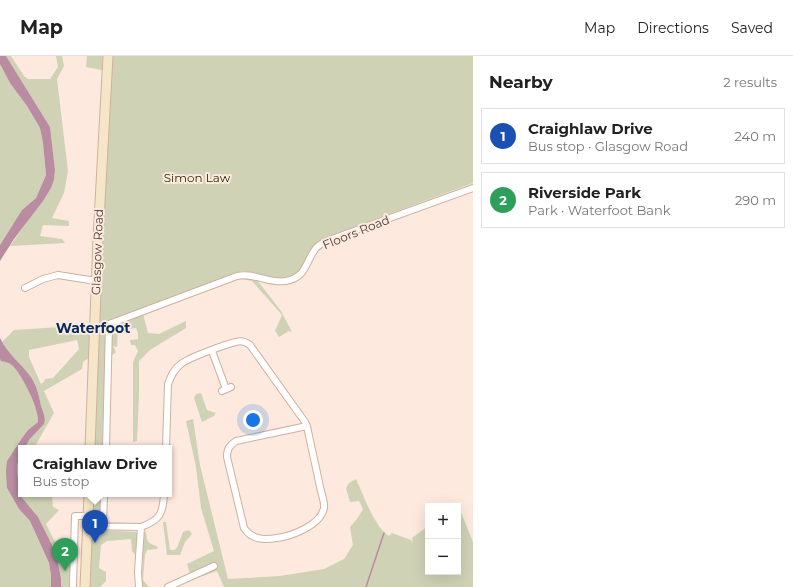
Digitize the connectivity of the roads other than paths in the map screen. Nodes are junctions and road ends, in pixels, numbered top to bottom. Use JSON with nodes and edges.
{"nodes":[{"id":1,"x":108,"y":56,"type":"edge"},
{"id":2,"x":473,"y":188,"type":"edge"},
{"id":3,"x":96,"y":281,"type":"junction"},
{"id":4,"x":25,"y":288,"type":"dead end"},
{"id":5,"x":109,"y":324,"type":"junction"},
{"id":6,"x":94,"y":328,"type":"junction"},
{"id":7,"x":212,"y":351,"type":"junction"},
{"id":8,"x":226,"y":389,"type":"dead end"},
{"id":9,"x":307,"y":426,"type":"junction"},
{"id":10,"x":90,"y":445,"type":"edge"},
{"id":11,"x":106,"y":445,"type":"edge"},
{"id":12,"x":166,"y":445,"type":"edge"},
{"id":13,"x":89,"y":497,"type":"edge"},
{"id":14,"x":104,"y":497,"type":"edge"},
{"id":15,"x":164,"y":497,"type":"edge"},
{"id":16,"x":88,"y":516,"type":"junction"},
{"id":17,"x":103,"y":525,"type":"junction"},
{"id":18,"x":87,"y":526,"type":"junction"},
{"id":19,"x":141,"y":527,"type":"junction"},
{"id":20,"x":214,"y":566,"type":"dead end"},
{"id":21,"x":74,"y":572,"type":"junction"},
{"id":22,"x":86,"y":573,"type":"junction"},
{"id":23,"x":73,"y":585,"type":"dead end"},
{"id":24,"x":85,"y":587,"type":"edge"},
{"id":25,"x":139,"y":587,"type":"edge"},
{"id":26,"x":168,"y":587,"type":"edge"}],
"edges":[{"from":1,"to":3,"type":"main road","name":"Glasgow Road"},
{"from":2,"to":5,"type":"street","name":"Floors Road"},
{"from":3,"to":4,"type":"street"},
{"from":3,"to":6,"type":"main road","name":"Glasgow Road"},
{"from":5,"to":6,"type":"street","name":"Floors Road"},
{"from":5,"to":11,"type":"street"},
{"from":6,"to":10,"type":"main road","name":"Glasgow Road"},
{"from":7,"to":8,"type":"street"},
{"from":7,"to":9,"type":"street"},
{"from":7,"to":12,"type":"street"},
{"from":9,"to":9,"type":"street"},
{"from":13,"to":16,"type":"main road"},
{"from":14,"to":17,"type":"street"},
{"from":15,"to":19,"type":"street"},
{"from":16,"to":18,"type":"main road"},
{"from":16,"to":21,"type":"street"},
{"from":17,"to":18,"type":"street"},
{"from":17,"to":19,"type":"street"},
{"from":18,"to":22,"type":"main road"},
{"from":19,"to":25,"type":"street"},
{"from":20,"to":26,"type":"street"},
{"from":21,"to":22,"type":"street"},
{"from":21,"to":23,"type":"street"},
{"from":22,"to":24,"type":"main road"}]}
